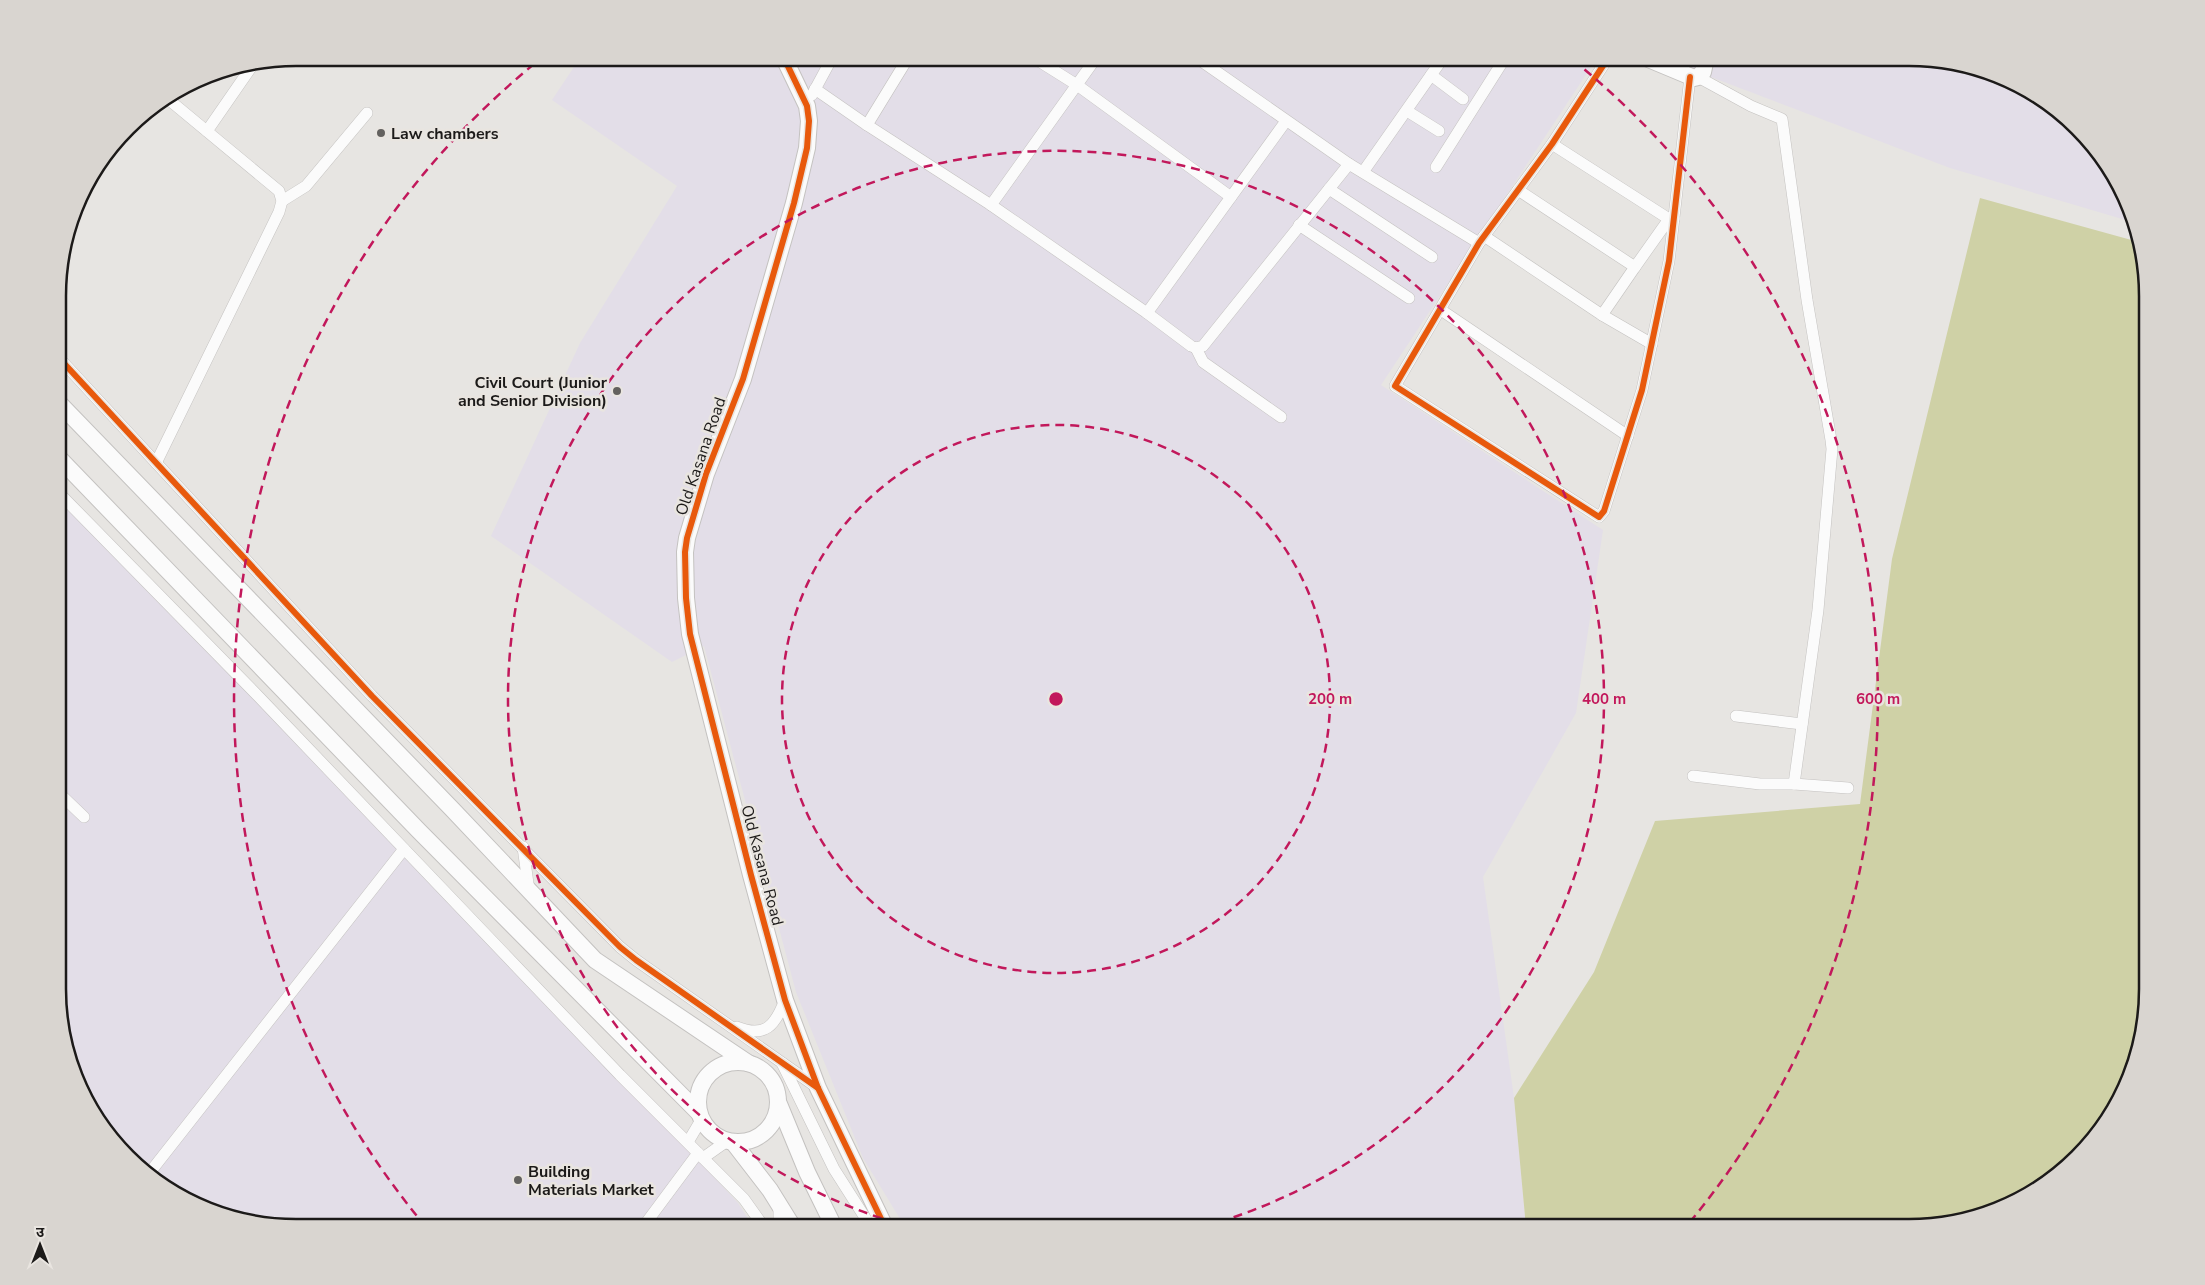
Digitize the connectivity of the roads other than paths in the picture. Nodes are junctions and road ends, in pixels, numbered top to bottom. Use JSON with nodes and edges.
{"nodes":[{"id":1,"x":788,"y":66,"type":"edge"},
{"id":2,"x":827,"y":66,"type":"edge"},
{"id":3,"x":903,"y":66,"type":"edge"},
{"id":4,"x":1047,"y":66,"type":"edge"},
{"id":5,"x":1090,"y":66,"type":"edge"},
{"id":6,"x":1208,"y":66,"type":"edge"},
{"id":7,"x":1438,"y":66,"type":"edge"},
{"id":8,"x":1500,"y":66,"type":"edge"},
{"id":9,"x":1603,"y":66,"type":"edge"},
{"id":10,"x":1666,"y":66,"type":"edge"},
{"id":11,"x":1704,"y":66,"type":"edge"},
{"id":12,"x":248,"y":72,"type":"edge"},
{"id":13,"x":1431,"y":76,"type":"junction"},
{"id":14,"x":1694,"y":77,"type":"junction"},
{"id":15,"x":1077,"y":85,"type":"junction"},
{"id":16,"x":815,"y":88,"type":"junction"},
{"id":17,"x":1463,"y":99,"type":"dead end"},
{"id":18,"x":172,"y":103,"type":"edge"},
{"id":19,"x":807,"y":106,"type":"junction"},
{"id":20,"x":1407,"y":111,"type":"junction"},
{"id":21,"x":367,"y":113,"type":"dead end"},
{"id":22,"x":1286,"y":121,"type":"junction"},
{"id":23,"x":867,"y":125,"type":"junction"},
{"id":24,"x":207,"y":131,"type":"junction"},
{"id":25,"x":1439,"y":131,"type":"dead end"},
{"id":26,"x":1552,"y":144,"type":"junction"},
{"id":27,"x":1350,"y":164,"type":"junction"},
{"id":28,"x":1436,"y":167,"type":"dead end"},
{"id":29,"x":1363,"y":172,"type":"junction"},
{"id":30,"x":1329,"y":189,"type":"junction"},
{"id":31,"x":1518,"y":190,"type":"junction"},
{"id":32,"x":1231,"y":197,"type":"junction"},
{"id":33,"x":282,"y":201,"type":"junction"},
{"id":34,"x":991,"y":206,"type":"junction"},
{"id":35,"x":1672,"y":219,"type":"junction"},
{"id":36,"x":1299,"y":225,"type":"junction"},
{"id":37,"x":1481,"y":240,"type":"junction"},
{"id":38,"x":1432,"y":257,"type":"dead end"},
{"id":39,"x":1635,"y":267,"type":"junction"},
{"id":40,"x":1409,"y":298,"type":"dead end"},
{"id":41,"x":1441,"y":310,"type":"junction"},
{"id":42,"x":1147,"y":314,"type":"junction"},
{"id":43,"x":1602,"y":315,"type":"junction"},
{"id":44,"x":1652,"y":344,"type":"junction"},
{"id":45,"x":1196,"y":348,"type":"junction"},
{"id":46,"x":66,"y":366,"type":"edge"},
{"id":47,"x":66,"y":410,"type":"edge"},
{"id":48,"x":1281,"y":418,"type":"dead end"},
{"id":49,"x":1628,"y":436,"type":"junction"},
{"id":50,"x":156,"y":464,"type":"junction"},
{"id":51,"x":66,"y":465,"type":"edge"},
{"id":52,"x":66,"y":500,"type":"edge"},
{"id":53,"x":1736,"y":716,"type":"dead end"},
{"id":54,"x":1802,"y":724,"type":"junction"},
{"id":55,"x":1694,"y":776,"type":"dead end"},
{"id":56,"x":1794,"y":784,"type":"junction"},
{"id":57,"x":1848,"y":788,"type":"dead end"},
{"id":58,"x":66,"y":800,"type":"edge"},
{"id":59,"x":84,"y":817,"type":"dead end"},
{"id":60,"x":523,"y":847,"type":"junction"},
{"id":61,"x":404,"y":849,"type":"junction"},
{"id":62,"x":529,"y":890,"type":"junction"},
{"id":63,"x":785,"y":1000,"type":"junction"},
{"id":64,"x":726,"y":1022,"type":"junction"},
{"id":65,"x":748,"y":1063,"type":"junction"},
{"id":66,"x":782,"y":1063,"type":"junction"},
{"id":67,"x":818,"y":1088,"type":"junction"},
{"id":68,"x":779,"y":1104,"type":"junction"},
{"id":69,"x":700,"y":1117,"type":"junction"},
{"id":70,"x":688,"y":1142,"type":"junction"},
{"id":71,"x":730,"y":1142,"type":"junction"},
{"id":72,"x":701,"y":1156,"type":"junction"},
{"id":73,"x":153,"y":1169,"type":"edge"},
{"id":74,"x":779,"y":1205,"type":"junction"},
{"id":75,"x":650,"y":1219,"type":"edge"},
{"id":76,"x":758,"y":1219,"type":"edge"},
{"id":77,"x":779,"y":1219,"type":"edge"},
{"id":78,"x":788,"y":1219,"type":"edge"},
{"id":79,"x":830,"y":1219,"type":"edge"},
{"id":80,"x":866,"y":1219,"type":"edge"},
{"id":81,"x":881,"y":1219,"type":"edge"}],
"edges":[{"from":1,"to":19,"type":"main road","name":"Old Kasana Road"},
{"from":2,"to":16,"type":"street"},
{"from":3,"to":23,"type":"street"},
{"from":4,"to":15,"type":"street"},
{"from":5,"to":15,"type":"street"},
{"from":6,"to":22,"type":"street"},
{"from":7,"to":13,"type":"street"},
{"from":8,"to":28,"type":"street"},
{"from":9,"to":26,"type":"street"},
{"from":10,"to":14,"type":"main road"},
{"from":11,"to":14,"type":"main road"},
{"from":12,"to":24,"type":"street"},
{"from":13,"to":17,"type":"street"},
{"from":13,"to":20,"type":"street"},
{"from":14,"to":35,"type":"street"},
{"from":14,"to":54,"type":"street"},
{"from":15,"to":32,"type":"street"},
{"from":15,"to":34,"type":"street"},
{"from":16,"to":19,"type":"street"},
{"from":16,"to":23,"type":"street"},
{"from":18,"to":24,"type":"street"},
{"from":19,"to":63,"type":"main road","name":"Old Kasana Road"},
{"from":20,"to":25,"type":"street"},
{"from":20,"to":29,"type":"street"},
{"from":21,"to":33,"type":"street"},
{"from":22,"to":27,"type":"street"},
{"from":22,"to":32,"type":"street"},
{"from":23,"to":34,"type":"street"},
{"from":24,"to":33,"type":"street"},
{"from":26,"to":31,"type":"street"},
{"from":26,"to":35,"type":"street"},
{"from":27,"to":29,"type":"street"},
{"from":27,"to":30,"type":"street"},
{"from":29,"to":37,"type":"street"},
{"from":30,"to":36,"type":"street"},
{"from":30,"to":38,"type":"street"},
{"from":31,"to":37,"type":"street"},
{"from":31,"to":39,"type":"street"},
{"from":32,"to":42,"type":"street"},
{"from":33,"to":50,"type":"street"},
{"from":34,"to":42,"type":"street"},
{"from":35,"to":39,"type":"street"},
{"from":35,"to":44,"type":"street"},
{"from":36,"to":40,"type":"street"},
{"from":36,"to":45,"type":"street"},
{"from":37,"to":41,"type":"street"},
{"from":37,"to":43,"type":"street"},
{"from":39,"to":43,"type":"street"},
{"from":41,"to":49,"type":"street"},
{"from":41,"to":49,"type":"street"},
{"from":42,"to":45,"type":"street"},
{"from":43,"to":44,"type":"street"},
{"from":44,"to":49,"type":"street"},
{"from":45,"to":48,"type":"street"},
{"from":46,"to":50,"type":"street"},
{"from":47,"to":62,"type":"main road"},
{"from":50,"to":60,"type":"street"},
{"from":51,"to":69,"type":"main road"},
{"from":52,"to":61,"type":"street"},
{"from":53,"to":54,"type":"street"},
{"from":54,"to":56,"type":"street"},
{"from":55,"to":56,"type":"street"},
{"from":56,"to":57,"type":"street"},
{"from":58,"to":59,"type":"street"},
{"from":60,"to":62,"type":"street"},
{"from":60,"to":64,"type":"street"},
{"from":61,"to":70,"type":"street"},
{"from":61,"to":73,"type":"street"},
{"from":62,"to":65,"type":"main road"},
{"from":63,"to":64,"type":"street"},
{"from":63,"to":67,"type":"main road","name":"Old Kasana Road"},
{"from":64,"to":66,"type":"street"},
{"from":65,"to":68,"type":"main road"},
{"from":65,"to":69,"type":"main road"},
{"from":66,"to":67,"type":"street"},
{"from":66,"to":80,"type":"street"},
{"from":67,"to":81,"type":"main road","name":"Old Kasana Road"},
{"from":68,"to":71,"type":"main road"},
{"from":68,"to":79,"type":"main road"},
{"from":69,"to":70,"type":"street"},
{"from":69,"to":71,"type":"main road"},
{"from":70,"to":72,"type":"street"},
{"from":71,"to":72,"type":"street"},
{"from":71,"to":74,"type":"main road"},
{"from":72,"to":75,"type":"street"},
{"from":72,"to":76,"type":"street"},
{"from":74,"to":77,"type":"street"},
{"from":74,"to":78,"type":"main road"}]}
